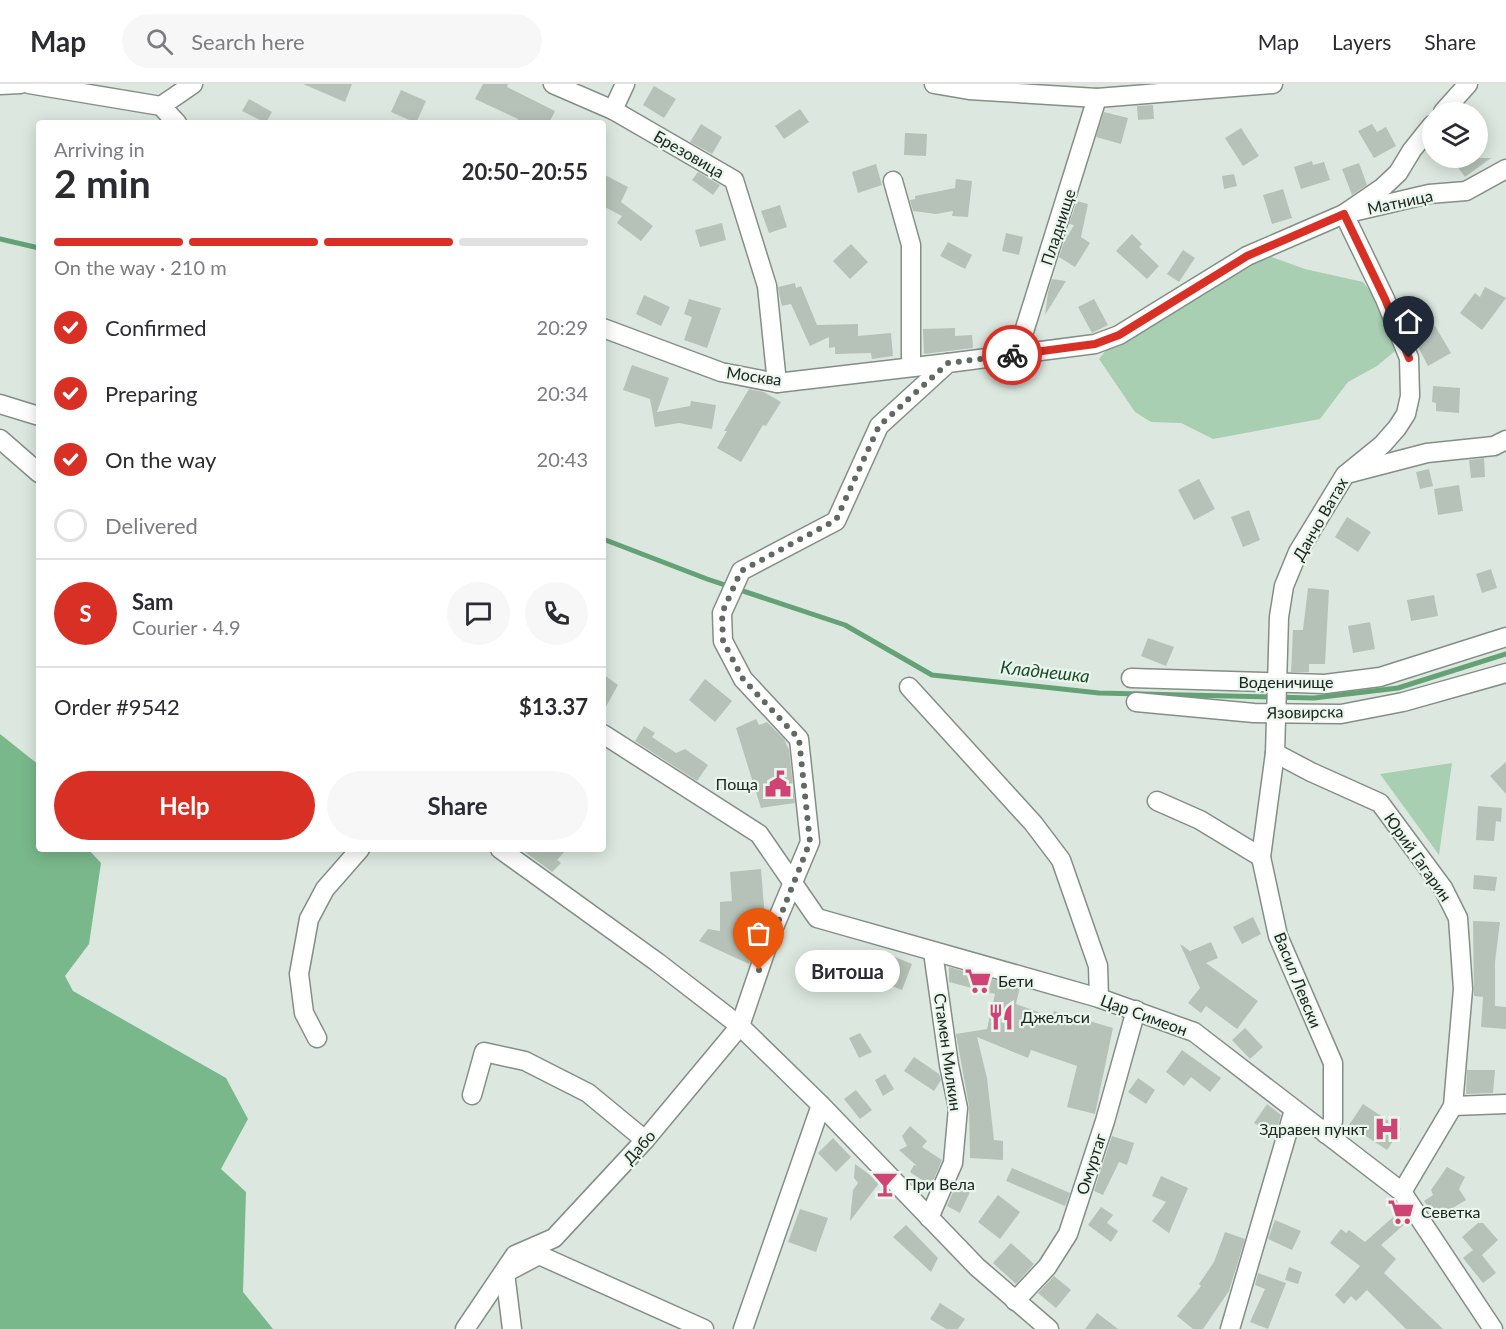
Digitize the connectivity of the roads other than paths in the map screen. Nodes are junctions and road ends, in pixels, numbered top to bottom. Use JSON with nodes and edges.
{"nodes":[{"id":1,"x":21,"y":84,"type":"edge"},
{"id":2,"x":29,"y":84,"type":"edge"},
{"id":3,"x":193,"y":84,"type":"edge"},
{"id":4,"x":553,"y":84,"type":"edge"},
{"id":5,"x":625,"y":84,"type":"edge"},
{"id":6,"x":934,"y":84,"type":"edge"},
{"id":7,"x":1273,"y":84,"type":"edge"},
{"id":8,"x":1467,"y":84,"type":"edge"},
{"id":9,"x":0,"y":85,"type":"edge"},
{"id":10,"x":1097,"y":98,"type":"junction"},
{"id":11,"x":1452,"y":102,"type":"edge"},
{"id":12,"x":161,"y":106,"type":"junction"},
{"id":13,"x":613,"y":111,"type":"junction"},
{"id":14,"x":174,"y":120,"type":"edge"},
{"id":15,"x":1422,"y":138,"type":"edge"},
{"id":16,"x":1506,"y":169,"type":"edge"},
{"id":17,"x":893,"y":181,"type":"dead end"},
{"id":18,"x":1344,"y":214,"type":"junction"},
{"id":19,"x":606,"y":329,"type":"edge"},
{"id":20,"x":1017,"y":354,"type":"junction"},
{"id":21,"x":948,"y":363,"type":"junction"},
{"id":22,"x":911,"y":367,"type":"junction"},
{"id":23,"x":777,"y":383,"type":"junction"},
{"id":24,"x":0,"y":404,"type":"edge"},
{"id":25,"x":36,"y":415,"type":"edge"},
{"id":26,"x":0,"y":439,"type":"edge"},
{"id":27,"x":1506,"y":440,"type":"edge"},
{"id":28,"x":36,"y":469,"type":"edge"},
{"id":29,"x":1345,"y":475,"type":"junction"},
{"id":30,"x":1506,"y":637,"type":"edge"},
{"id":31,"x":1506,"y":673,"type":"edge"},
{"id":32,"x":1131,"y":678,"type":"dead end"},
{"id":33,"x":1279,"y":684,"type":"junction"},
{"id":34,"x":909,"y":687,"type":"dead end"},
{"id":35,"x":1136,"y":702,"type":"dead end"},
{"id":36,"x":1277,"y":711,"type":"junction"},
{"id":37,"x":606,"y":736,"type":"edge"},
{"id":38,"x":1275,"y":753,"type":"junction"},
{"id":39,"x":1156,"y":801,"type":"dead end"},
{"id":40,"x":357,"y":852,"type":"edge"},
{"id":41,"x":504,"y":852,"type":"edge"},
{"id":42,"x":1261,"y":857,"type":"junction"},
{"id":43,"x":793,"y":882,"type":"junction"},
{"id":44,"x":933,"y":952,"type":"junction"},
{"id":45,"x":1099,"y":998,"type":"junction"},
{"id":46,"x":1136,"y":1010,"type":"junction"},
{"id":47,"x":740,"y":1026,"type":"junction"},
{"id":48,"x":317,"y":1038,"type":"dead end"},
{"id":49,"x":472,"y":1095,"type":"dead end"},
{"id":50,"x":1506,"y":1104,"type":"edge"},
{"id":51,"x":821,"y":1105,"type":"junction"},
{"id":52,"x":1453,"y":1106,"type":"junction"},
{"id":53,"x":1294,"y":1110,"type":"junction"},
{"id":54,"x":1326,"y":1134,"type":"junction"},
{"id":55,"x":645,"y":1140,"type":"junction"},
{"id":56,"x":1402,"y":1192,"type":"junction"},
{"id":57,"x":929,"y":1218,"type":"junction"},
{"id":58,"x":505,"y":1273,"type":"junction"},
{"id":59,"x":1015,"y":1301,"type":"junction"},
{"id":60,"x":465,"y":1329,"type":"edge"},
{"id":61,"x":512,"y":1329,"type":"edge"},
{"id":62,"x":704,"y":1329,"type":"edge"},
{"id":63,"x":743,"y":1329,"type":"edge"},
{"id":64,"x":1049,"y":1329,"type":"edge"},
{"id":65,"x":1230,"y":1329,"type":"edge"},
{"id":66,"x":1493,"y":1329,"type":"edge"}],
"edges":[{"from":1,"to":9,"type":"street"},
{"from":2,"to":12,"type":"street"},
{"from":3,"to":12,"type":"street"},
{"from":4,"to":13,"type":"street","name":"Брезовица"},
{"from":5,"to":13,"type":"street"},
{"from":6,"to":10,"type":"street"},
{"from":7,"to":10,"type":"street"},
{"from":8,"to":11,"type":"street"},
{"from":10,"to":20,"type":"street","name":"Пладнище"},
{"from":12,"to":14,"type":"street"},
{"from":13,"to":23,"type":"street","name":"Брезовица"},
{"from":15,"to":18,"type":"street"},
{"from":16,"to":18,"type":"street","name":"Матница"},
{"from":17,"to":22,"type":"street"},
{"from":18,"to":20,"type":"street","name":"Матница"},
{"from":18,"to":29,"type":"street","name":"Данчо Ватах"},
{"from":19,"to":23,"type":"street","name":"Москва"},
{"from":20,"to":21,"type":"street","name":"Матница"},
{"from":21,"to":22,"type":"street","name":"Москва"},
{"from":21,"to":43,"type":"street"},
{"from":22,"to":23,"type":"street","name":"Москва"},
{"from":24,"to":25,"type":"street"},
{"from":26,"to":28,"type":"street"},
{"from":27,"to":29,"type":"street"},
{"from":29,"to":33,"type":"street","name":"Данчо Ватах"},
{"from":30,"to":33,"type":"street","name":"Воденичище"},
{"from":31,"to":36,"type":"street","name":"Язовирска"},
{"from":32,"to":33,"type":"street","name":"Воденичище"},
{"from":33,"to":36,"type":"street"},
{"from":34,"to":45,"type":"street"},
{"from":35,"to":36,"type":"street","name":"Язовирска"},
{"from":36,"to":38,"type":"street"},
{"from":37,"to":43,"type":"street","name":"Цар Симеон"},
{"from":38,"to":42,"type":"street","name":"Васил Левски"},
{"from":38,"to":52,"type":"street","name":"Юрий Гагарин"},
{"from":39,"to":42,"type":"street"},
{"from":40,"to":48,"type":"street"},
{"from":41,"to":47,"type":"street"},
{"from":42,"to":54,"type":"street","name":"Васил Левски"},
{"from":43,"to":44,"type":"street","name":"Цар Симеон"},
{"from":43,"to":47,"type":"street","name":"Дабо"},
{"from":44,"to":45,"type":"street","name":"Цар Симеон"},
{"from":44,"to":57,"type":"street","name":"Стамен Милкин"},
{"from":45,"to":46,"type":"street","name":"Цар Симеон"},
{"from":46,"to":53,"type":"street","name":"Цар Симеон"},
{"from":46,"to":59,"type":"street","name":"Омуртаг"},
{"from":47,"to":51,"type":"street"},
{"from":47,"to":55,"type":"street","name":"Дабо"},
{"from":49,"to":55,"type":"street"},
{"from":50,"to":52,"type":"street"},
{"from":51,"to":57,"type":"street"},
{"from":51,"to":63,"type":"street"},
{"from":52,"to":56,"type":"street","name":"Юрий Гагарин"},
{"from":53,"to":54,"type":"street","name":"Цар Симеон"},
{"from":53,"to":65,"type":"street"},
{"from":54,"to":56,"type":"street","name":"Цар Симеон"},
{"from":55,"to":58,"type":"street","name":"Дабо"},
{"from":56,"to":66,"type":"street","name":"Цар Симеон"},
{"from":57,"to":59,"type":"street"},
{"from":58,"to":60,"type":"street","name":"Дабо"},
{"from":58,"to":61,"type":"street"},
{"from":58,"to":62,"type":"street"},
{"from":59,"to":64,"type":"street"}]}
